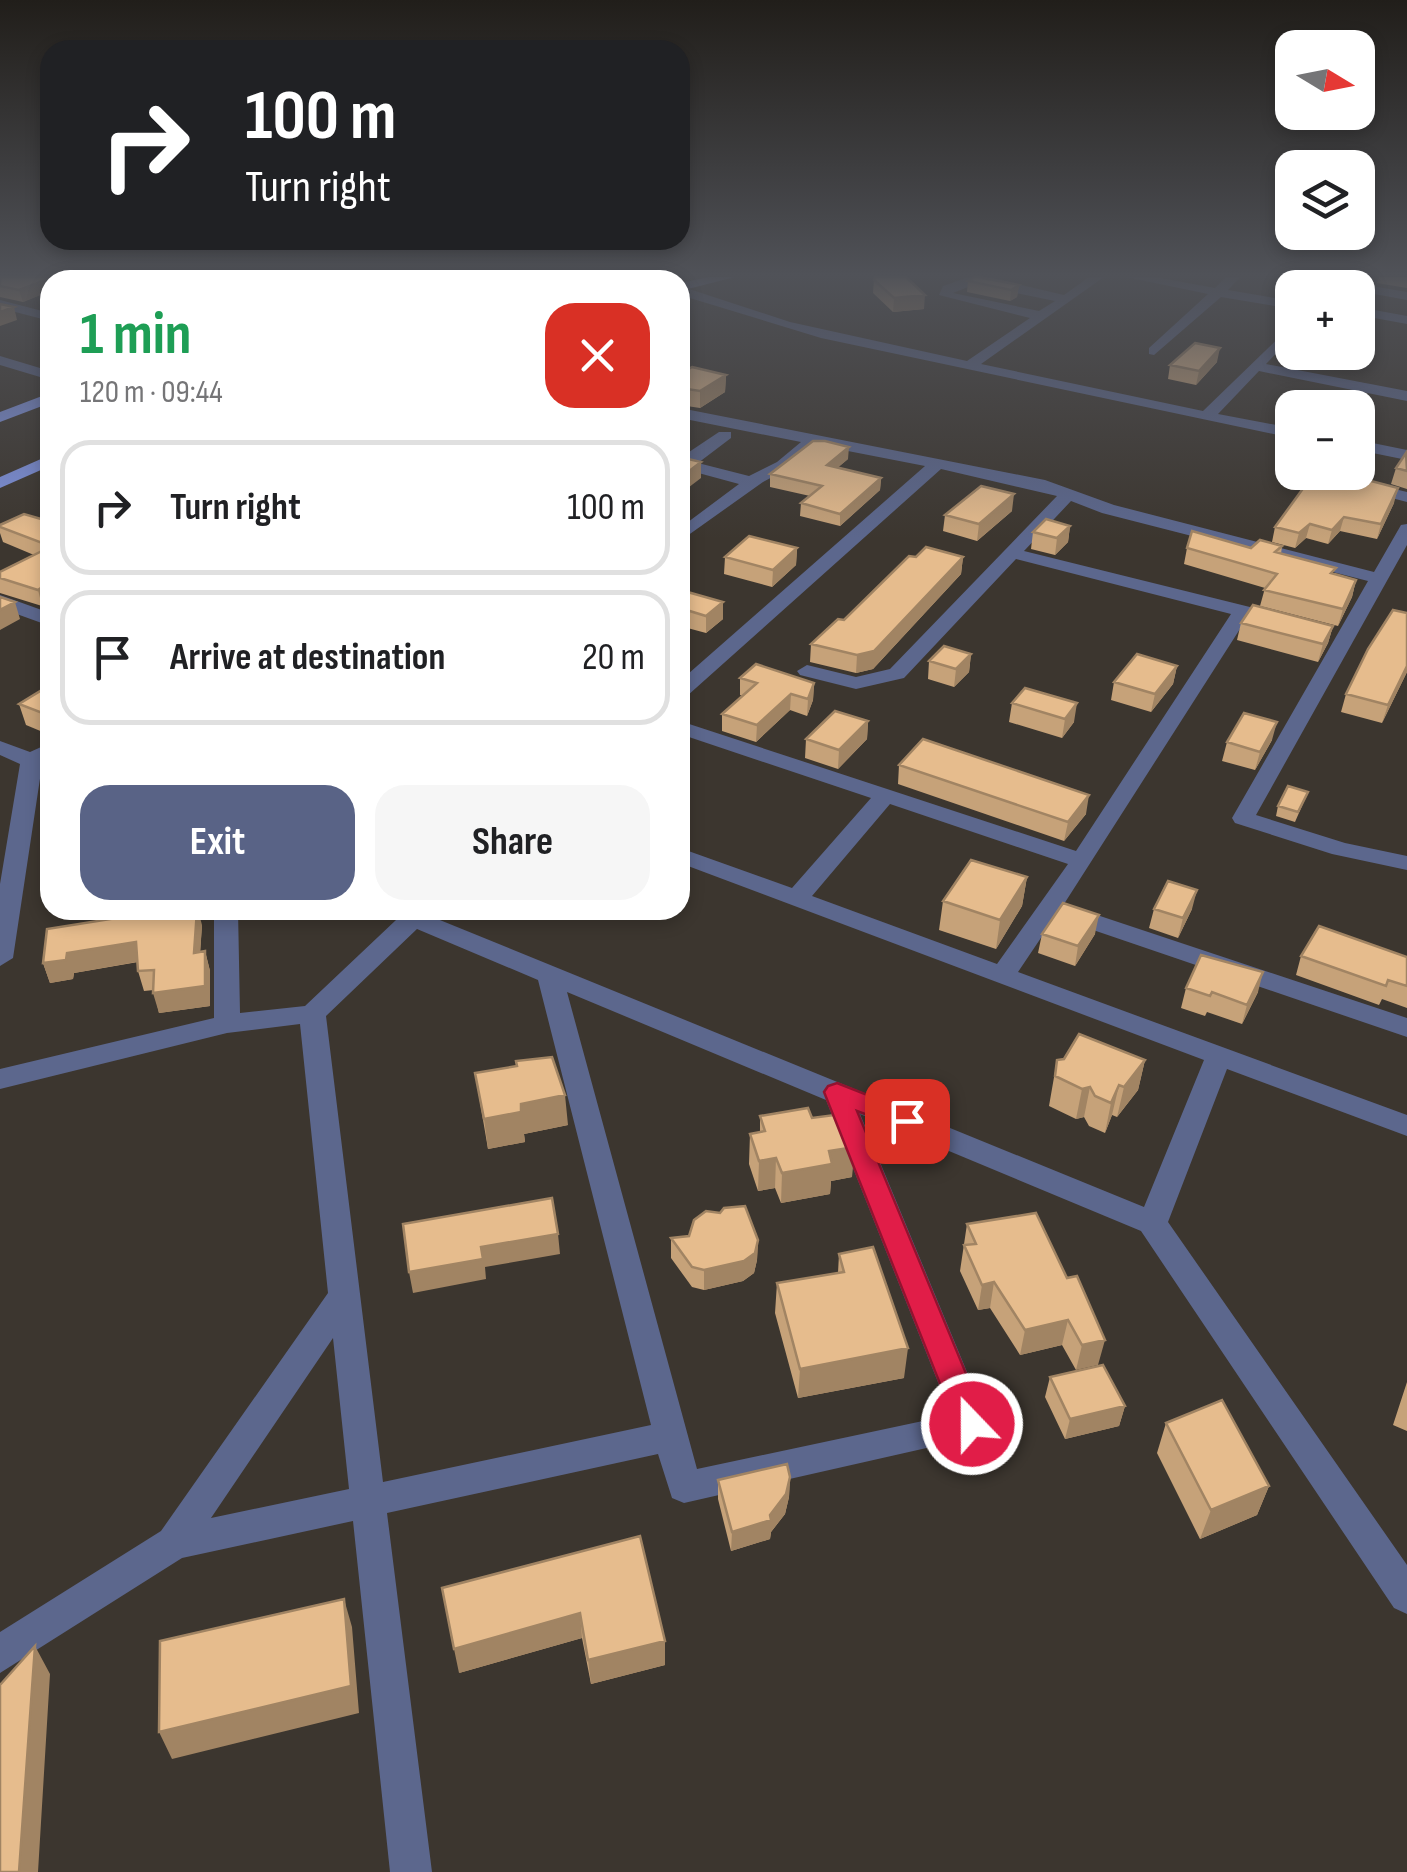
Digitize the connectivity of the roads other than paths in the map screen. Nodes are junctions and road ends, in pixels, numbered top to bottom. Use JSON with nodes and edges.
{"nodes":[{"id":1,"x":14,"y":364,"type":"edge"},
{"id":2,"x":962,"y":364,"type":"edge"},
{"id":3,"x":969,"y":366,"type":"joint"},
{"id":4,"x":1256,"y":366,"type":"joint"},
{"id":5,"x":40,"y":373,"type":"edge"},
{"id":6,"x":1407,"y":396,"type":"edge"},
{"id":7,"x":40,"y":402,"type":"edge"},
{"id":8,"x":690,"y":415,"type":"edge"},
{"id":9,"x":0,"y":417,"type":"edge"},
{"id":10,"x":1206,"y":417,"type":"junction"},
{"id":11,"x":1275,"y":430,"type":"edge"},
{"id":12,"x":725,"y":435,"type":"dead end"},
{"id":13,"x":815,"y":438,"type":"junction"},
{"id":14,"x":1375,"y":448,"type":"edge"},
{"id":15,"x":1407,"y":454,"type":"edge"},
{"id":16,"x":690,"y":458,"type":"edge"},
{"id":17,"x":938,"y":463,"type":"junction"},
{"id":18,"x":40,"y":465,"type":"edge"},
{"id":19,"x":690,"y":465,"type":"edge"},
{"id":20,"x":752,"y":482,"type":"junction"},
{"id":21,"x":0,"y":483,"type":"edge"},
{"id":22,"x":1375,"y":490,"type":"edge"},
{"id":23,"x":1070,"y":492,"type":"junction"},
{"id":24,"x":1407,"y":497,"type":"edge"},
{"id":25,"x":690,"y":528,"type":"edge"},
{"id":26,"x":1405,"y":540,"type":"edge"},
{"id":27,"x":1012,"y":552,"type":"junction"},
{"id":28,"x":1380,"y":579,"type":"junction"},
{"id":29,"x":0,"y":601,"type":"edge"},
{"id":30,"x":1242,"y":611,"type":"junction"},
{"id":31,"x":40,"y":616,"type":"edge"},
{"id":32,"x":1277,"y":620,"type":"edge"},
{"id":33,"x":806,"y":671,"type":"dead end"},
{"id":34,"x":690,"y":683,"type":"edge"},
{"id":35,"x":690,"y":730,"type":"edge"},
{"id":36,"x":0,"y":746,"type":"edge"},
{"id":37,"x":40,"y":758,"type":"edge"},
{"id":38,"x":40,"y":777,"type":"edge"},
{"id":39,"x":886,"y":796,"type":"junction"},
{"id":40,"x":690,"y":859,"type":"edge"},
{"id":41,"x":1406,"y":860,"type":"edge"},
{"id":42,"x":1082,"y":861,"type":"junction"},
{"id":43,"x":797,"y":898,"type":"junction"},
{"id":44,"x":1050,"y":907,"type":"junction"},
{"id":45,"x":226,"y":920,"type":"edge"},
{"id":46,"x":403,"y":920,"type":"edge"},
{"id":47,"x":426,"y":920,"type":"edge"},
{"id":48,"x":0,"y":958,"type":"edge"},
{"id":49,"x":549,"y":973,"type":"junction"},
{"id":50,"x":1003,"y":976,"type":"junction"},
{"id":51,"x":312,"y":1014,"type":"junction"},
{"id":52,"x":227,"y":1024,"type":"junction"},
{"id":53,"x":1407,"y":1028,"type":"edge"},
{"id":54,"x":1219,"y":1056,"type":"junction"},
{"id":55,"x":0,"y":1079,"type":"edge"},
{"id":56,"x":837,"y":1092,"type":"junction"},
{"id":57,"x":1407,"y":1126,"type":"edge"},
{"id":58,"x":1152,"y":1223,"type":"junction"},
{"id":59,"x":344,"y":1296,"type":"junction"},
{"id":60,"x":670,"y":1436,"type":"junction"},
{"id":61,"x":368,"y":1502,"type":"junction"},
{"id":62,"x":174,"y":1544,"type":"junction"},
{"id":63,"x":1407,"y":1596,"type":"edge"},
{"id":64,"x":0,"y":1654,"type":"edge"},
{"id":65,"x":411,"y":1872,"type":"edge"}],
"edges":[{"from":1,"to":5,"type":"street"},
{"from":2,"to":3,"type":"street"},
{"from":3,"to":10,"type":"street"},
{"from":4,"to":6,"type":"street"},
{"from":4,"to":10,"type":"street"},
{"from":7,"to":9,"type":"main road"},
{"from":8,"to":13,"type":"street"},
{"from":10,"to":11,"type":"street"},
{"from":12,"to":16,"type":"street"},
{"from":13,"to":17,"type":"street"},
{"from":13,"to":20,"type":"street"},
{"from":14,"to":15,"type":"street"},
{"from":17,"to":23,"type":"street"},
{"from":17,"to":34,"type":"street"},
{"from":18,"to":21,"type":"main road"},
{"from":19,"to":20,"type":"street"},
{"from":20,"to":25,"type":"street"},
{"from":22,"to":24,"type":"street"},
{"from":23,"to":27,"type":"street"},
{"from":23,"to":28,"type":"street"},
{"from":26,"to":28,"type":"street"},
{"from":27,"to":30,"type":"street"},
{"from":27,"to":33,"type":"street"},
{"from":28,"to":41,"type":"street"},
{"from":29,"to":31,"type":"street"},
{"from":30,"to":32,"type":"street"},
{"from":30,"to":42,"type":"street"},
{"from":35,"to":39,"type":"street"},
{"from":36,"to":37,"type":"street"},
{"from":38,"to":48,"type":"street"},
{"from":39,"to":42,"type":"street"},
{"from":39,"to":43,"type":"street"},
{"from":40,"to":43,"type":"street"},
{"from":42,"to":44,"type":"street"},
{"from":43,"to":50,"type":"street"},
{"from":44,"to":50,"type":"street"},
{"from":44,"to":53,"type":"street"},
{"from":45,"to":52,"type":"street"},
{"from":46,"to":51,"type":"street"},
{"from":47,"to":49,"type":"street"},
{"from":49,"to":56,"type":"street"},
{"from":49,"to":60,"type":"street"},
{"from":50,"to":54,"type":"street"},
{"from":51,"to":52,"type":"street"},
{"from":51,"to":59,"type":"street"},
{"from":52,"to":55,"type":"street"},
{"from":54,"to":57,"type":"street"},
{"from":54,"to":58,"type":"street"},
{"from":56,"to":58,"type":"street"},
{"from":56,"to":60,"type":"street"},
{"from":58,"to":63,"type":"street"},
{"from":59,"to":61,"type":"street"},
{"from":59,"to":62,"type":"street"},
{"from":60,"to":61,"type":"street"},
{"from":61,"to":62,"type":"street"},
{"from":61,"to":65,"type":"street"},
{"from":62,"to":64,"type":"street"}]}
